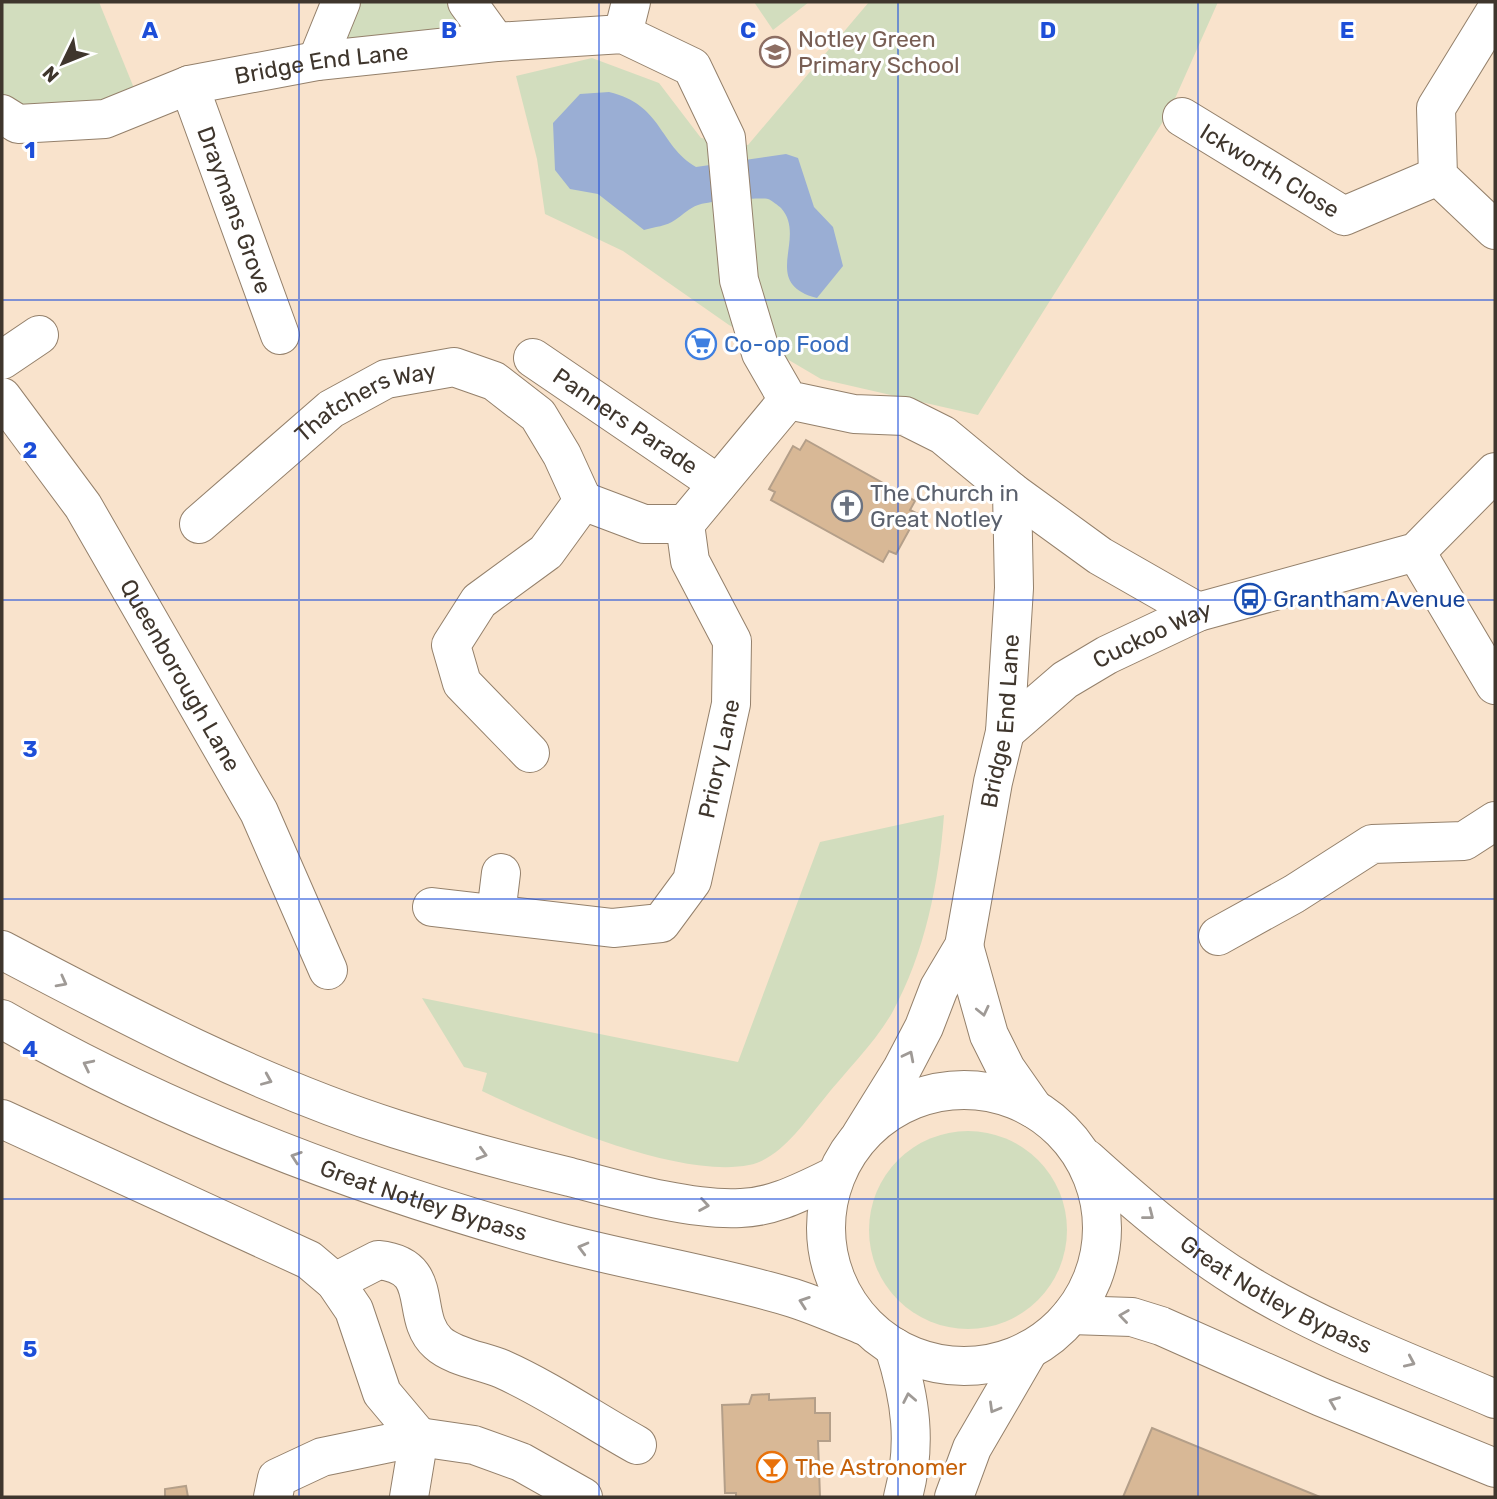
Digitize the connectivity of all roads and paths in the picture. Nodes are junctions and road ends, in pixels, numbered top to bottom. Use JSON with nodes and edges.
{"nodes":[{"id":1,"x":341,"y":2,"type":"edge"},
{"id":2,"x":467,"y":2,"type":"edge"},
{"id":3,"x":1495,"y":12,"type":"edge"},
{"id":4,"x":627,"y":18,"type":"edge"},
{"id":5,"x":496,"y":42,"type":"junction"},
{"id":6,"x":317,"y":61,"type":"junction"},
{"id":7,"x":189,"y":85,"type":"junction"},
{"id":8,"x":2,"y":114,"type":"edge"},
{"id":9,"x":1182,"y":117,"type":"dead end"},
{"id":10,"x":1438,"y":176,"type":"junction"},
{"id":11,"x":1495,"y":230,"type":"edge"},
{"id":12,"x":38,"y":335,"type":"dead end"},
{"id":13,"x":292,"y":343,"type":"dead end"},
{"id":14,"x":533,"y":358,"type":"dead end"},
{"id":15,"x":2,"y":360,"type":"edge"},
{"id":16,"x":2,"y":397,"type":"edge"},
{"id":17,"x":788,"y":400,"type":"junction"},
{"id":18,"x":1495,"y":472,"type":"edge"},
{"id":19,"x":718,"y":484,"type":"junction"},
{"id":20,"x":1012,"y":492,"type":"junction"},
{"id":21,"x":583,"y":501,"type":"junction"},
{"id":22,"x":200,"y":524,"type":"dead end"},
{"id":23,"x":685,"y":524,"type":"junction"},
{"id":24,"x":1416,"y":552,"type":"junction"},
{"id":25,"x":1198,"y":612,"type":"junction"},
{"id":26,"x":1495,"y":685,"type":"edge"},
{"id":27,"x":1005,"y":732,"type":"junction"},
{"id":28,"x":530,"y":753,"type":"dead end"},
{"id":29,"x":1495,"y":821,"type":"edge"},
{"id":30,"x":501,"y":873,"type":"dead end"},
{"id":31,"x":432,"y":907,"type":"dead end"},
{"id":32,"x":496,"y":914,"type":"junction"},
{"id":33,"x":1219,"y":936,"type":"dead end"},
{"id":34,"x":964,"y":946,"type":"junction"},
{"id":35,"x":2,"y":950,"type":"edge"},
{"id":36,"x":328,"y":970,"type":"dead end"},
{"id":37,"x":2,"y":1019,"type":"edge"},
{"id":38,"x":1034,"y":1109,"type":"junction"},
{"id":39,"x":2,"y":1119,"type":"edge"},
{"id":40,"x":860,"y":1135,"type":"junction"},
{"id":41,"x":1080,"y":1153,"type":"junction"},
{"id":42,"x":835,"y":1176,"type":"junction"},
{"id":43,"x":335,"y":1282,"type":"junction"},
{"id":44,"x":1071,"y":1315,"type":"junction"},
{"id":45,"x":881,"y":1337,"type":"junction"},
{"id":46,"x":1029,"y":1350,"type":"junction"},
{"id":47,"x":1495,"y":1399,"type":"edge"},
{"id":48,"x":419,"y":1437,"type":"junction"},
{"id":49,"x":637,"y":1445,"type":"dead end"},
{"id":50,"x":1495,"y":1468,"type":"edge"},
{"id":51,"x":273,"y":1497,"type":"edge"},
{"id":52,"x":409,"y":1497,"type":"edge"},
{"id":53,"x":583,"y":1497,"type":"edge"},
{"id":54,"x":903,"y":1497,"type":"edge"},
{"id":55,"x":954,"y":1497,"type":"edge"}],
"edges":[{"from":1,"to":6,"type":"main road"},
{"from":2,"to":5,"type":"main road"},
{"from":3,"to":10,"type":"main road"},
{"from":4,"to":5,"type":"main road","name":"Bridge End Lane"},
{"from":4,"to":17,"type":"main road","name":"Bridge End Lane"},
{"from":5,"to":6,"type":"main road","name":"Bridge End Lane"},
{"from":6,"to":7,"type":"main road","name":"Bridge End Lane"},
{"from":7,"to":8,"type":"main road","name":"Bridge End Lane"},
{"from":7,"to":13,"type":"main road","name":"Draymans Grove"},
{"from":9,"to":10,"type":"main road","name":"Ickworth Close"},
{"from":10,"to":11,"type":"main road"},
{"from":12,"to":15,"type":"main road"},
{"from":14,"to":19,"type":"main road","name":"Panners Parade"},
{"from":16,"to":36,"type":"main road","name":"Queenborough Lane"},
{"from":17,"to":19,"type":"main road"},
{"from":17,"to":20,"type":"main road"},
{"from":18,"to":24,"type":"main road","name":"Cuckoo Way"},
{"from":19,"to":23,"type":"main road"},
{"from":20,"to":25,"type":"main road"},
{"from":20,"to":27,"type":"main road","name":"Bridge End Lane"},
{"from":21,"to":22,"type":"main road","name":"Thatchers Way"},
{"from":21,"to":23,"type":"main road"},
{"from":21,"to":28,"type":"main road"},
{"from":23,"to":32,"type":"main road","name":"Priory Lane"},
{"from":24,"to":25,"type":"main road","name":"Cuckoo Way"},
{"from":24,"to":26,"type":"main road"},
{"from":25,"to":27,"type":"main road","name":"Cuckoo Way"},
{"from":27,"to":34,"type":"main road","name":"Bridge End Lane"},
{"from":29,"to":33,"type":"main road"},
{"from":30,"to":32,"type":"main road"},
{"from":31,"to":32,"type":"main road","name":"Priory Lane"},
{"from":34,"to":38,"type":"main road","name":"Bridge End Lane","one_way":true},
{"from":40,"to":34,"type":"main road","name":"Bridge End Lane","one_way":true},
{"from":35,"to":42,"type":"main road","one_way":true},
{"from":45,"to":37,"type":"main road","name":"Great Notley Bypass","one_way":true},
{"from":38,"to":40,"type":"main road"},
{"from":38,"to":41,"type":"main road"},
{"from":39,"to":43,"type":"main road"},
{"from":40,"to":42,"type":"main road","name":"Bridge End Lane"},
{"from":41,"to":44,"type":"main road"},
{"from":41,"to":47,"type":"main road","name":"Great Notley Bypass","one_way":true},
{"from":42,"to":45,"type":"main road"},
{"from":43,"to":48,"type":"main road"},
{"from":43,"to":49,"type":"main road"},
{"from":44,"to":46,"type":"main road"},
{"from":50,"to":44,"type":"main road","one_way":true},
{"from":45,"to":46,"type":"main road","name":"Great Notley Bypass"},
{"from":54,"to":45,"type":"main road","one_way":true},
{"from":46,"to":55,"type":"main road","one_way":true},
{"from":48,"to":51,"type":"main road"},
{"from":48,"to":52,"type":"main road"},
{"from":48,"to":53,"type":"main road"}]}
